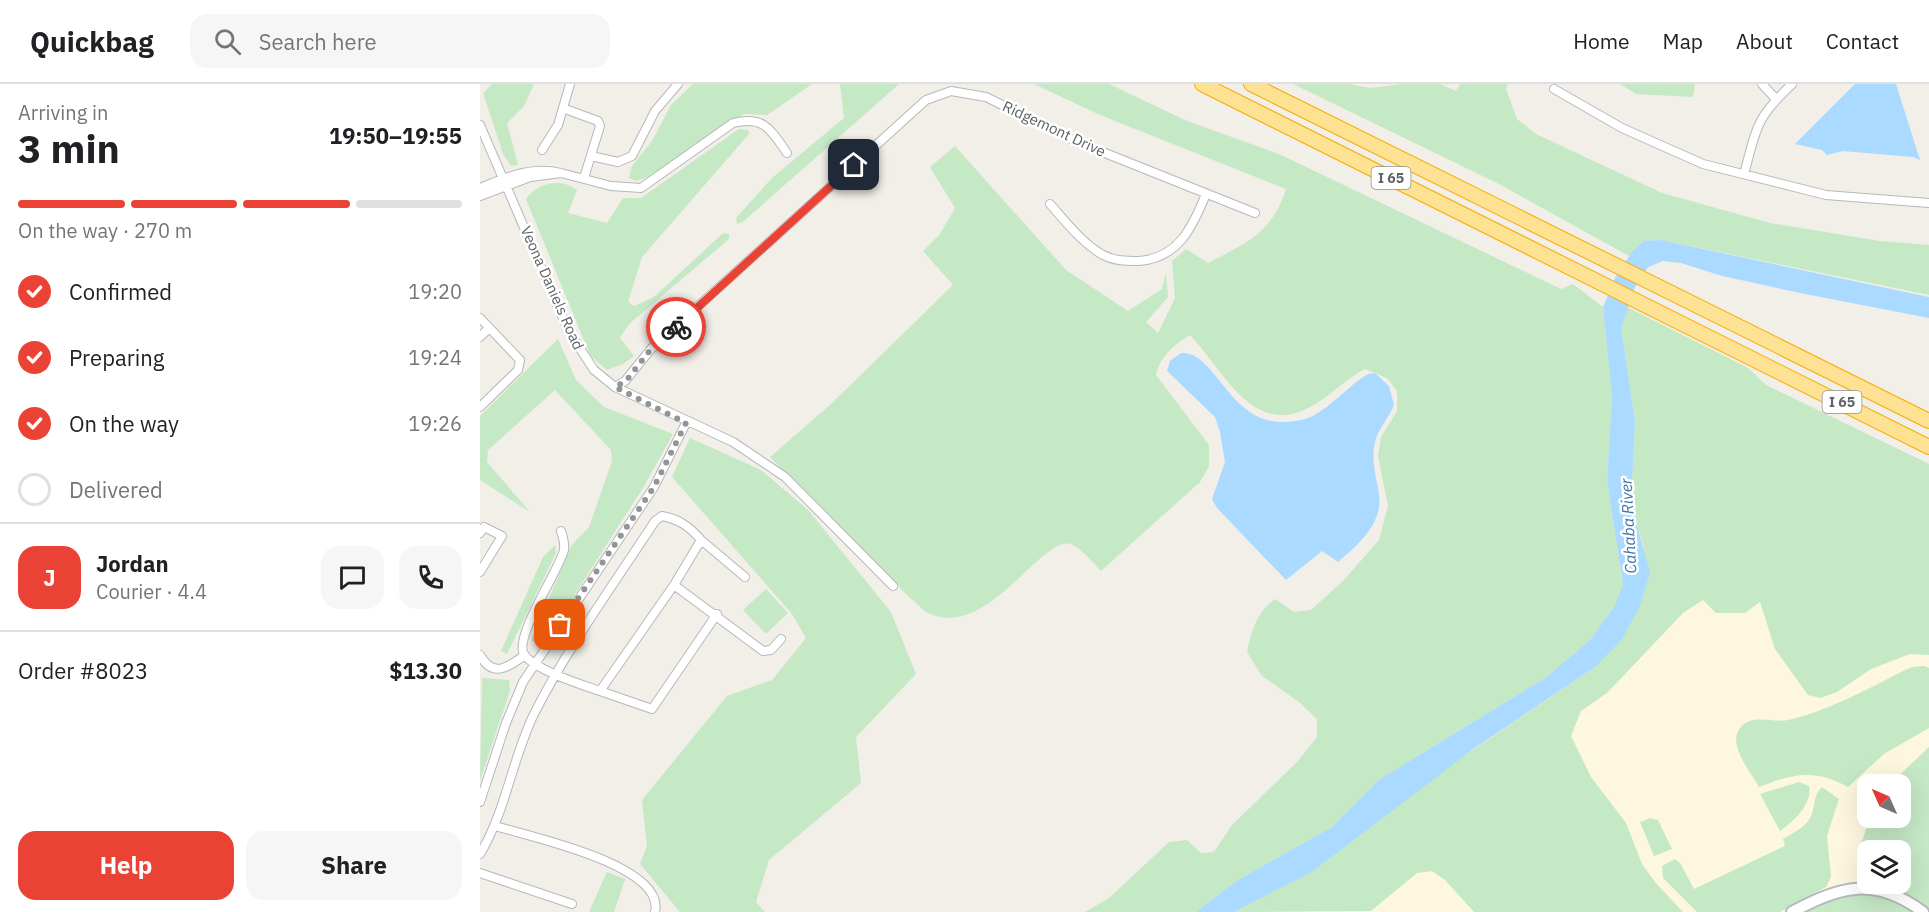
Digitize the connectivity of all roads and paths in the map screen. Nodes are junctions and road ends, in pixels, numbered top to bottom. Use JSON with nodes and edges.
{"nodes":[{"id":1,"x":570,"y":84,"type":"edge"},
{"id":2,"x":678,"y":84,"type":"edge"},
{"id":3,"x":1202,"y":84,"type":"edge"},
{"id":4,"x":1251,"y":84,"type":"edge"},
{"id":5,"x":1762,"y":84,"type":"edge"},
{"id":6,"x":1792,"y":84,"type":"edge"},
{"id":7,"x":1554,"y":89,"type":"dead end"},
{"id":8,"x":1776,"y":99,"type":"junction"},
{"id":9,"x":565,"y":109,"type":"junction"},
{"id":10,"x":480,"y":125,"type":"edge"},
{"id":11,"x":542,"y":150,"type":"dead end"},
{"id":12,"x":787,"y":153,"type":"dead end"},
{"id":13,"x":591,"y":156,"type":"junction"},
{"id":14,"x":1744,"y":174,"type":"junction"},
{"id":15,"x":584,"y":178,"type":"junction"},
{"id":16,"x":505,"y":181,"type":"junction"},
{"id":17,"x":480,"y":188,"type":"edge"},
{"id":18,"x":1206,"y":194,"type":"junction"},
{"id":19,"x":480,"y":196,"type":"edge"},
{"id":20,"x":1929,"y":203,"type":"edge"},
{"id":21,"x":1050,"y":204,"type":"dead end"},
{"id":22,"x":1255,"y":213,"type":"dead end"},
{"id":23,"x":480,"y":318,"type":"edge"},
{"id":24,"x":489,"y":328,"type":"junction"},
{"id":25,"x":480,"y":338,"type":"edge"},
{"id":26,"x":615,"y":387,"type":"junction"},
{"id":27,"x":480,"y":407,"type":"edge"},
{"id":28,"x":1929,"y":421,"type":"edge"},
{"id":29,"x":686,"y":423,"type":"junction"},
{"id":30,"x":1929,"y":447,"type":"edge"},
{"id":31,"x":561,"y":531,"type":"dead end"},
{"id":32,"x":480,"y":533,"type":"edge"},
{"id":33,"x":701,"y":540,"type":"junction"},
{"id":34,"x":480,"y":572,"type":"edge"},
{"id":35,"x":746,"y":577,"type":"dead end"},
{"id":36,"x":674,"y":585,"type":"junction"},
{"id":37,"x":893,"y":586,"type":"dead end"},
{"id":38,"x":717,"y":614,"type":"junction"},
{"id":39,"x":781,"y":639,"type":"dead end"},
{"id":40,"x":480,"y":655,"type":"edge"},
{"id":41,"x":525,"y":656,"type":"junction"},
{"id":42,"x":535,"y":662,"type":"junction"},
{"id":43,"x":556,"y":675,"type":"junction"},
{"id":44,"x":600,"y":691,"type":"junction"},
{"id":45,"x":480,"y":802,"type":"edge"},
{"id":46,"x":495,"y":826,"type":"junction"},
{"id":47,"x":480,"y":854,"type":"edge"},
{"id":48,"x":480,"y":873,"type":"edge"},
{"id":49,"x":572,"y":904,"type":"dead end"},
{"id":50,"x":655,"y":912,"type":"edge"},
{"id":51,"x":1792,"y":912,"type":"edge"},
{"id":52,"x":1923,"y":912,"type":"edge"}],
"edges":[{"from":1,"to":9,"type":"street"},
{"from":2,"to":13,"type":"street"},
{"from":3,"to":30,"type":"highway","number":"I 65"},
{"from":4,"to":28,"type":"highway","number":"I 65"},
{"from":5,"to":8,"type":"street"},
{"from":6,"to":8,"type":"street"},
{"from":7,"to":14,"type":"street"},
{"from":8,"to":14,"type":"street"},
{"from":9,"to":11,"type":"street"},
{"from":9,"to":13,"type":"street"},
{"from":10,"to":16,"type":"street","name":"Veona Daniels Road"},
{"from":12,"to":15,"type":"street"},
{"from":13,"to":15,"type":"street"},
{"from":14,"to":20,"type":"street"},
{"from":15,"to":16,"type":"street"},
{"from":16,"to":17,"type":"street"},
{"from":16,"to":19,"type":"street"},
{"from":16,"to":26,"type":"street","name":"Veona Daniels Road"},
{"from":18,"to":21,"type":"street"},
{"from":18,"to":22,"type":"street","name":"Ridgemont Drive"},
{"from":18,"to":26,"type":"street","name":"Ridgemont Drive"},
{"from":23,"to":24,"type":"street"},
{"from":24,"to":25,"type":"street"},
{"from":24,"to":27,"type":"street"},
{"from":26,"to":29,"type":"street","name":"Veona Daniels Road"},
{"from":29,"to":37,"type":"street","name":"Veona Daniels Road"},
{"from":29,"to":42,"type":"street"},
{"from":31,"to":41,"type":"street"},
{"from":32,"to":34,"type":"street"},
{"from":33,"to":35,"type":"street"},
{"from":33,"to":36,"type":"street"},
{"from":33,"to":43,"type":"street"},
{"from":36,"to":38,"type":"street"},
{"from":36,"to":44,"type":"street"},
{"from":38,"to":39,"type":"street"},
{"from":38,"to":44,"type":"street"},
{"from":40,"to":41,"type":"street"},
{"from":41,"to":42,"type":"street"},
{"from":42,"to":43,"type":"street"},
{"from":42,"to":45,"type":"street"},
{"from":43,"to":44,"type":"street"},
{"from":43,"to":46,"type":"street"},
{"from":46,"to":47,"type":"street"},
{"from":46,"to":50,"type":"street"},
{"from":48,"to":49,"type":"street"},
{"from":51,"to":52,"type":"street"}]}
